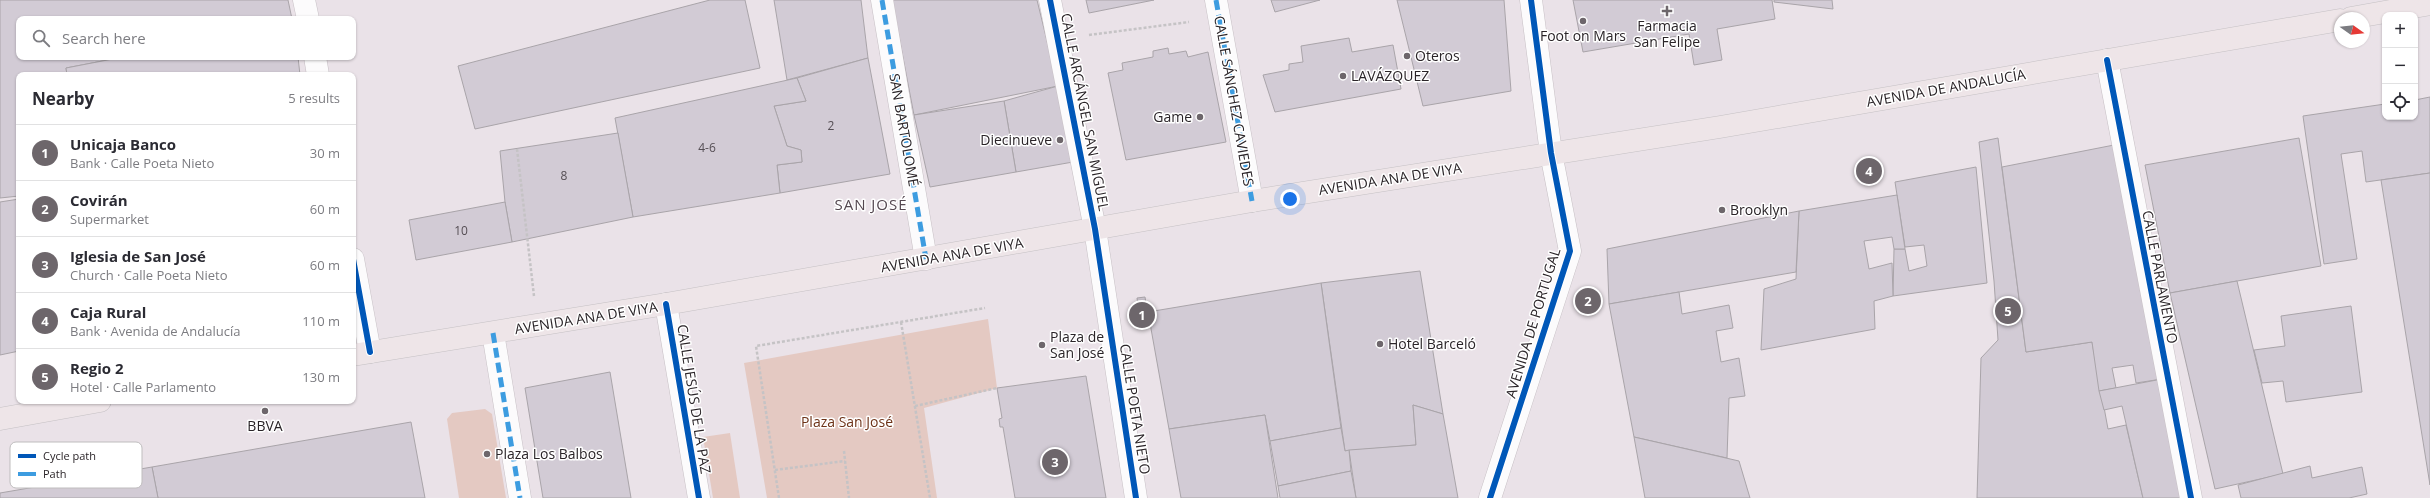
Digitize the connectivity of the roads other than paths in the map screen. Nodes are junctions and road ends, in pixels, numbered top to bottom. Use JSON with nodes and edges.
{"nodes":[{"id":1,"x":304,"y":0,"type":"edge"},
{"id":2,"x":882,"y":0,"type":"edge"},
{"id":3,"x":1050,"y":0,"type":"edge"},
{"id":4,"x":1531,"y":0,"type":"edge"},
{"id":5,"x":2430,"y":4,"type":"edge"},
{"id":6,"x":1217,"y":9,"type":"edge"},
{"id":7,"x":2370,"y":15,"type":"edge"},
{"id":8,"x":307,"y":16,"type":"edge"},
{"id":9,"x":2334,"y":21,"type":"edge"},
{"id":10,"x":316,"y":60,"type":"edge"},
{"id":11,"x":2107,"y":60,"type":"junction"},
{"id":12,"x":318,"y":72,"type":"edge"},
{"id":13,"x":1551,"y":153,"type":"junction"},
{"id":14,"x":1252,"y":201,"type":"junction"},
{"id":15,"x":1095,"y":229,"type":"junction"},
{"id":16,"x":926,"y":259,"type":"junction"},
{"id":17,"x":356,"y":290,"type":"edge"},
{"id":18,"x":666,"y":304,"type":"junction"},
{"id":19,"x":493,"y":333,"type":"junction"},
{"id":20,"x":362,"y":353,"type":"edge"},
{"id":21,"x":83,"y":404,"type":"edge"},
{"id":22,"x":0,"y":419,"type":"edge"},
{"id":23,"x":520,"y":498,"type":"edge"},
{"id":24,"x":699,"y":498,"type":"edge"},
{"id":25,"x":1136,"y":498,"type":"edge"},
{"id":26,"x":1490,"y":498,"type":"edge"},
{"id":27,"x":2190,"y":498,"type":"edge"}],
"edges":[{"from":1,"to":8,"type":"street"},
{"from":2,"to":16,"type":"street","name":"SAN BARTOLOMÉ"},
{"from":3,"to":15,"type":"street","name":"CALLE ARCÁNGEL SAN MIGUEL"},
{"from":4,"to":13,"type":"street","name":"AVENIDA DE PORTUGAL"},
{"from":5,"to":7,"type":"main road"},
{"from":6,"to":14,"type":"street","name":"CALLE SÁNCHEZ CAVIEDES"},
{"from":9,"to":11,"type":"main road","name":"AVENIDA DE ANDALUCÍA"},
{"from":10,"to":12,"type":"street"},
{"from":11,"to":13,"type":"main road","name":"AVENIDA DE ANDALUCÍA"},
{"from":11,"to":27,"type":"street","name":"CALLE PARLAMENTO"},
{"from":13,"to":14,"type":"main road","name":"AVENIDA ANA DE VIYA"},
{"from":13,"to":26,"type":"street","name":"AVENIDA DE PORTUGAL"},
{"from":14,"to":15,"type":"main road","name":"AVENIDA ANA DE VIYA"},
{"from":15,"to":16,"type":"main road","name":"AVENIDA ANA DE VIYA"},
{"from":15,"to":25,"type":"street","name":"CALLE POETA NIETO"},
{"from":16,"to":18,"type":"main road","name":"AVENIDA ANA DE VIYA"},
{"from":17,"to":20,"type":"street"},
{"from":18,"to":19,"type":"main road","name":"AVENIDA ANA DE VIYA"},
{"from":18,"to":24,"type":"street","name":"CALLE JESÚS DE LA PAZ"},
{"from":19,"to":20,"type":"main road","name":"AVENIDA ANA DE VIYA"},
{"from":19,"to":23,"type":"street"},
{"from":21,"to":22,"type":"main road"}]}
